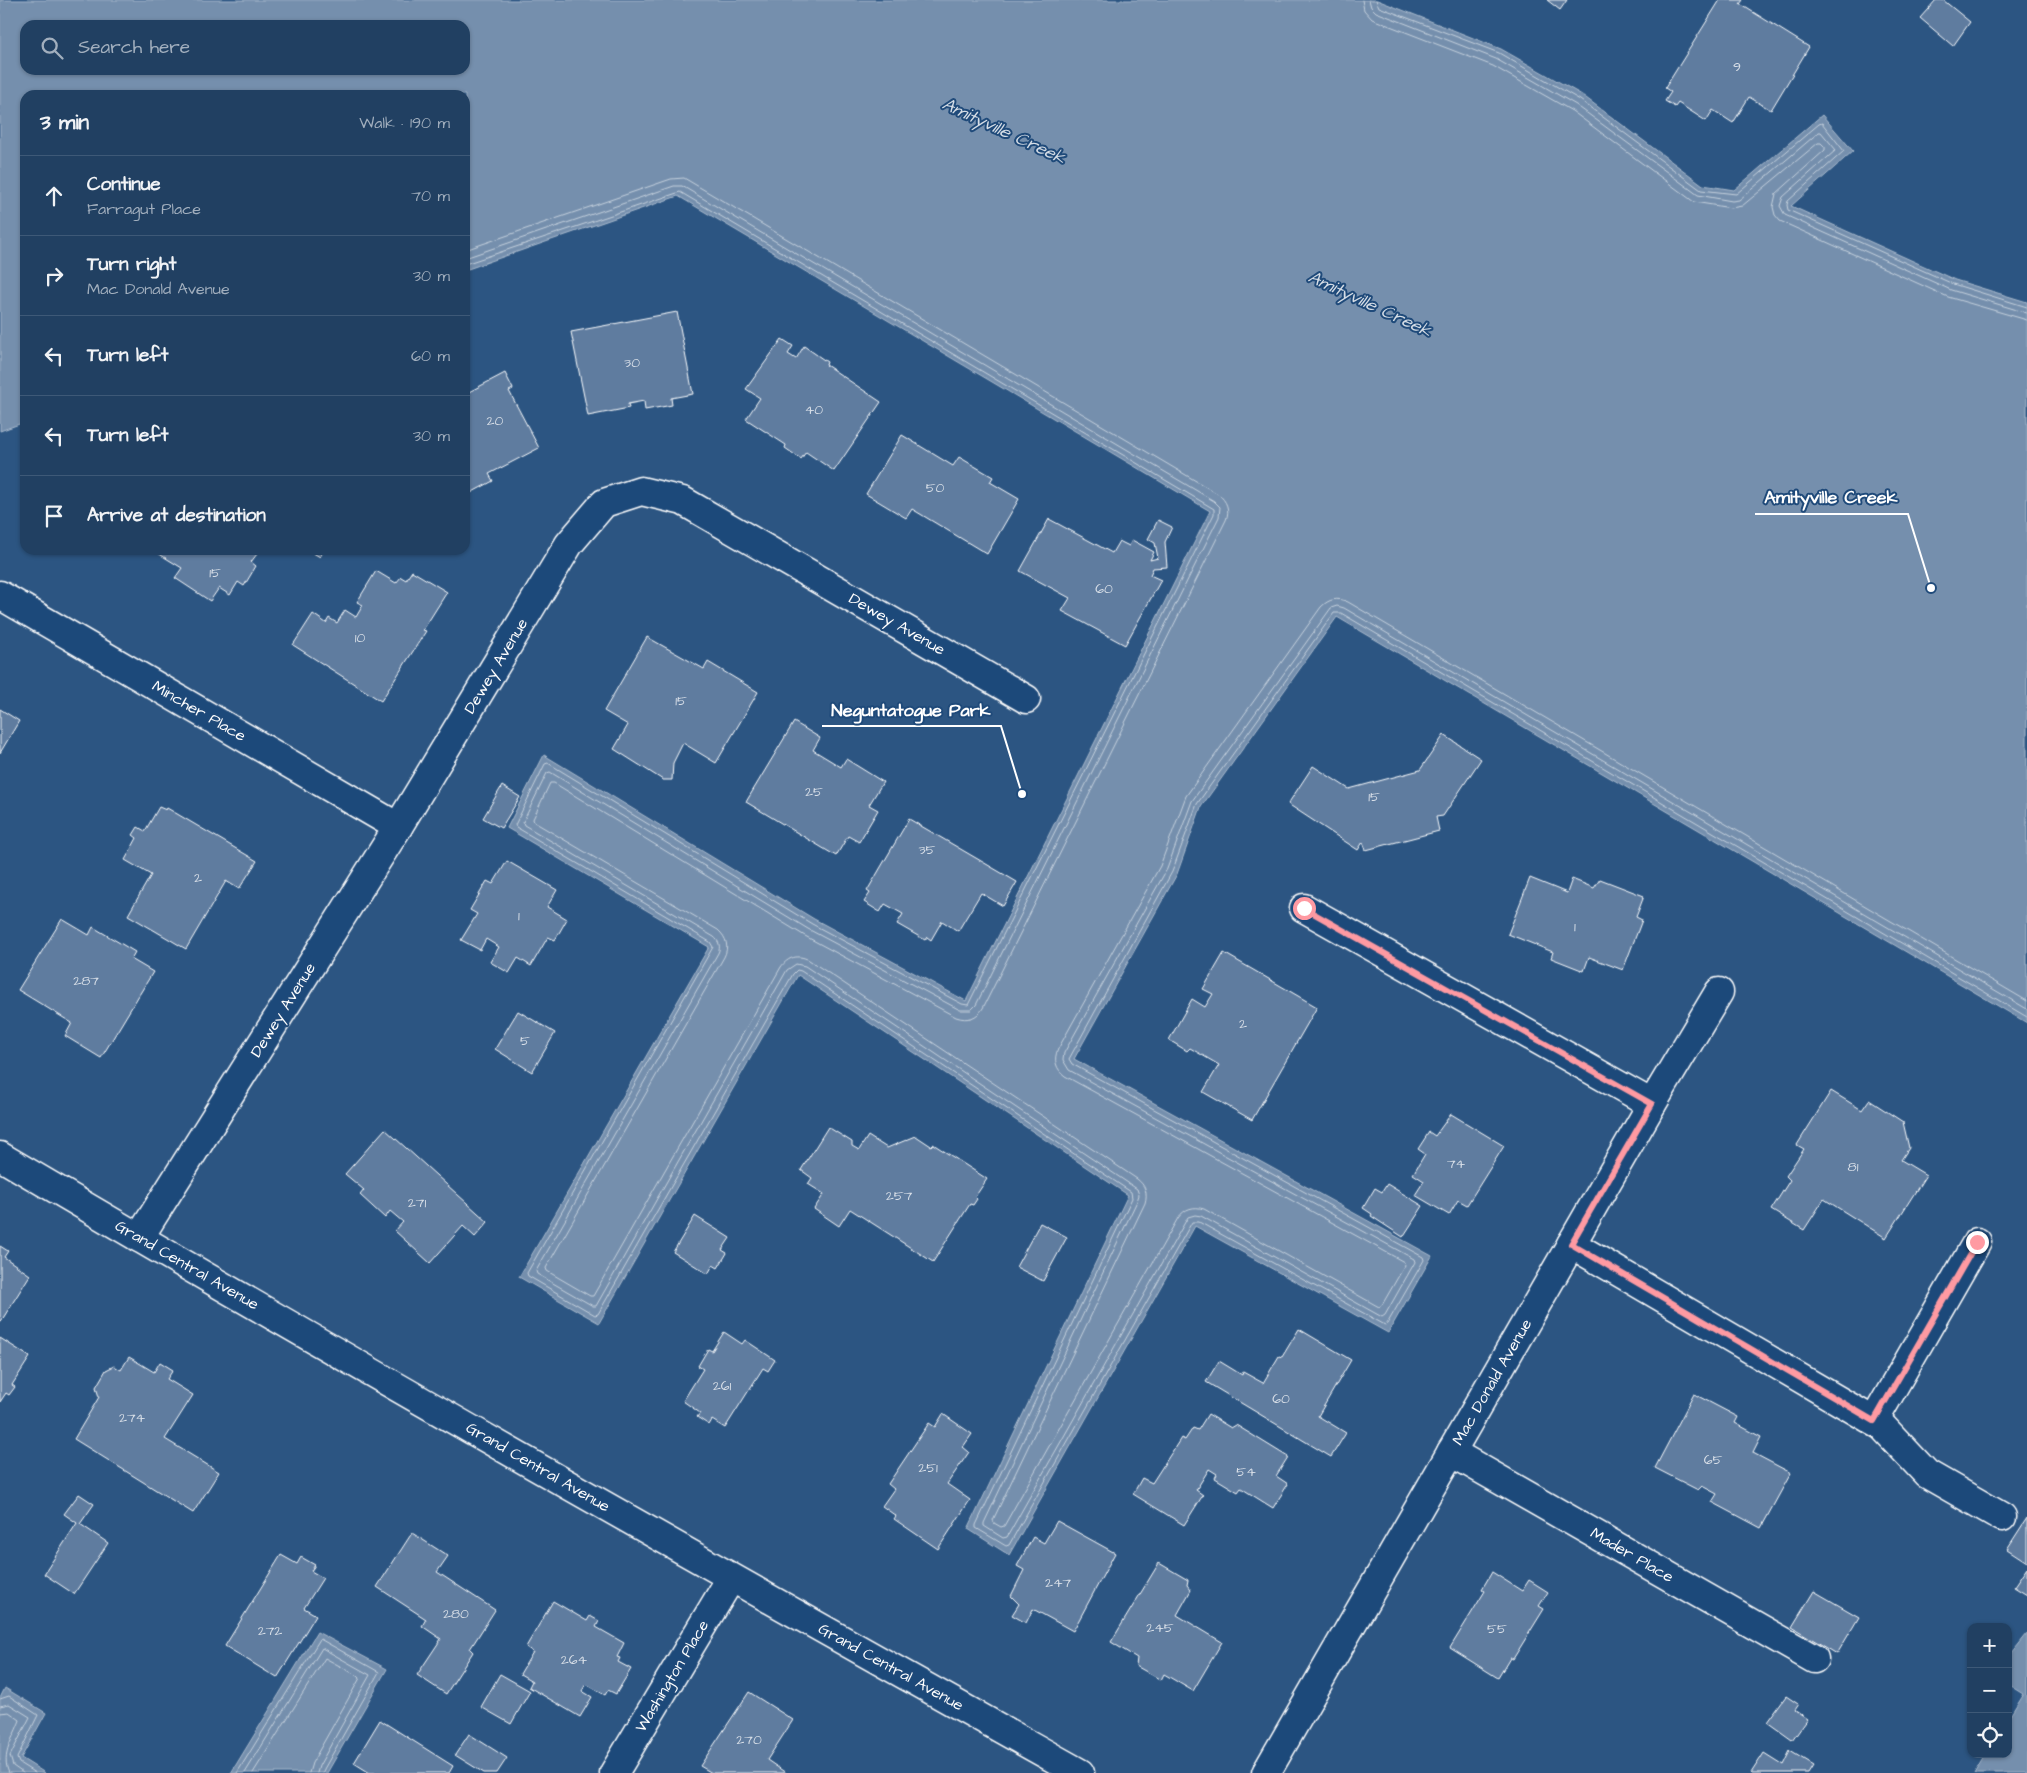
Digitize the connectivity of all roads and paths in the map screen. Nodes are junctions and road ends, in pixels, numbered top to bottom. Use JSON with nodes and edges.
{"nodes":[{"id":1,"x":0,"y":595,"type":"edge"},
{"id":2,"x":1026,"y":699,"type":"dead end"},
{"id":3,"x":398,"y":827,"type":"junction"},
{"id":4,"x":1304,"y":908,"type":"dead end"},
{"id":5,"x":1720,"y":992,"type":"dead end"},
{"id":6,"x":1652,"y":1104,"type":"junction"},
{"id":7,"x":0,"y":1156,"type":"edge"},
{"id":8,"x":139,"y":1238,"type":"junction"},
{"id":9,"x":1977,"y":1242,"type":"dead end"},
{"id":10,"x":1571,"y":1244,"type":"junction"},
{"id":11,"x":1874,"y":1421,"type":"junction"},
{"id":12,"x":1451,"y":1452,"type":"junction"},
{"id":13,"x":2002,"y":1517,"type":"dead end"},
{"id":14,"x":731,"y":1578,"type":"junction"},
{"id":15,"x":1814,"y":1659,"type":"dead end"},
{"id":16,"x":614,"y":1773,"type":"edge"},
{"id":17,"x":1080,"y":1773,"type":"edge"},
{"id":18,"x":1266,"y":1773,"type":"edge"}],
"edges":[{"from":1,"to":3,"type":"street","name":"Mincher Place"},
{"from":2,"to":3,"type":"street","name":"Dewey Avenue"},
{"from":3,"to":8,"type":"street","name":"Dewey Avenue"},
{"from":4,"to":6,"type":"street"},
{"from":5,"to":6,"type":"street","name":"Mac Donald Avenue"},
{"from":6,"to":10,"type":"street","name":"Mac Donald Avenue"},
{"from":7,"to":8,"type":"street","name":"Grand Central Avenue"},
{"from":8,"to":14,"type":"street","name":"Grand Central Avenue"},
{"from":9,"to":11,"type":"street"},
{"from":10,"to":11,"type":"street"},
{"from":10,"to":12,"type":"street","name":"Mac Donald Avenue"},
{"from":11,"to":13,"type":"street"},
{"from":12,"to":15,"type":"street","name":"Mader Place"},
{"from":12,"to":18,"type":"street","name":"Mac Donald Avenue"},
{"from":14,"to":16,"type":"street","name":"Washington Place"},
{"from":14,"to":17,"type":"street","name":"Grand Central Avenue"}]}
